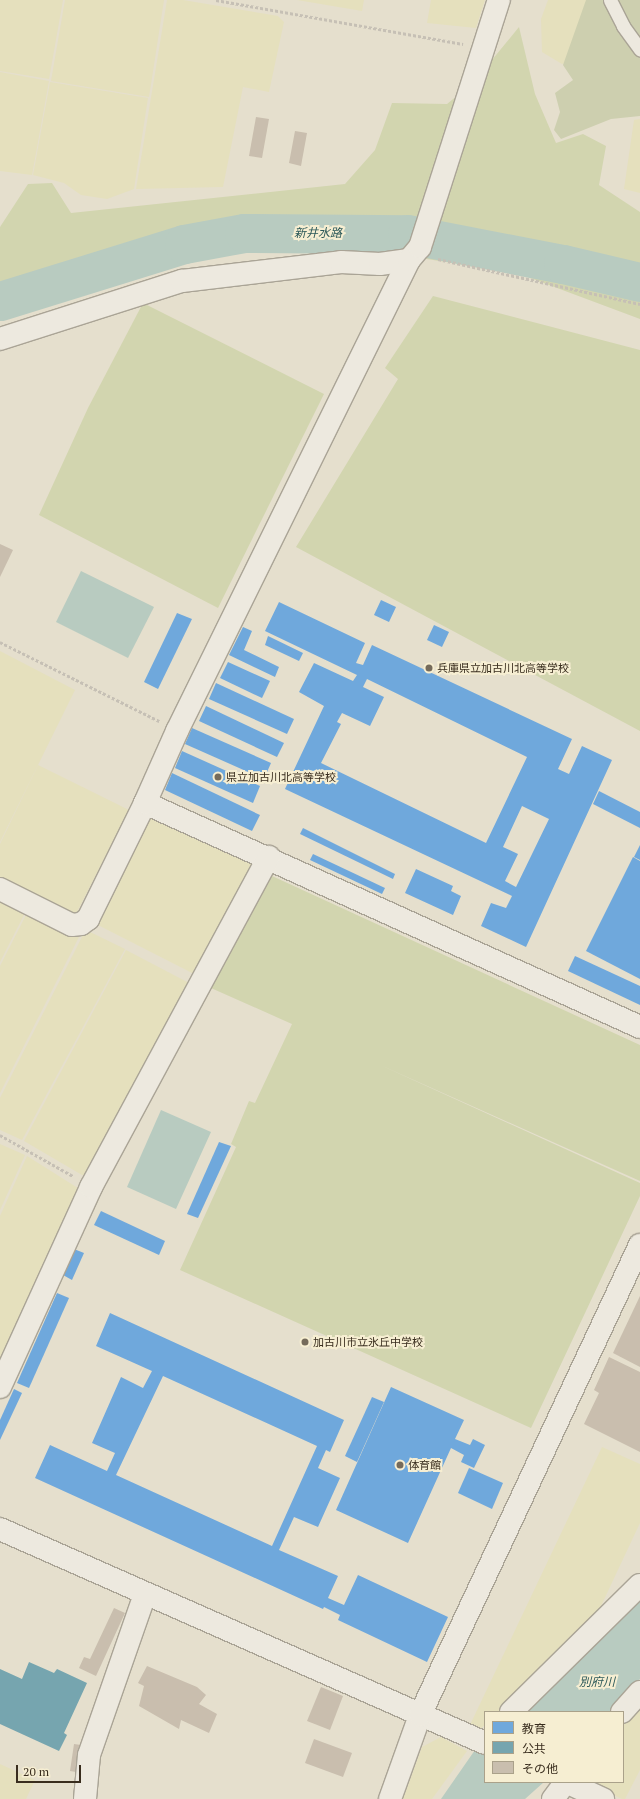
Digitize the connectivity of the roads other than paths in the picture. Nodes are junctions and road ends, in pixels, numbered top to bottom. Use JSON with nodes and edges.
{"nodes":[{"id":1,"x":499,"y":0,"type":"edge"},
{"id":2,"x":610,"y":0,"type":"edge"},
{"id":3,"x":640,"y":49,"type":"edge"},
{"id":4,"x":409,"y":260,"type":"junction"},
{"id":5,"x":0,"y":339,"type":"edge"},
{"id":6,"x":145,"y":803,"type":"junction"},
{"id":7,"x":269,"y":857,"type":"junction"},
{"id":8,"x":0,"y":890,"type":"edge"},
{"id":9,"x":640,"y":1026,"type":"edge"},
{"id":10,"x":640,"y":1245,"type":"edge"},
{"id":11,"x":0,"y":1387,"type":"edge"},
{"id":12,"x":0,"y":1529,"type":"edge"},
{"id":13,"x":640,"y":1585,"type":"edge"},
{"id":14,"x":145,"y":1594,"type":"junction"},
{"id":15,"x":640,"y":1692,"type":"edge"},
{"id":16,"x":512,"y":1711,"type":"edge"},
{"id":17,"x":623,"y":1711,"type":"edge"},
{"id":18,"x":420,"y":1715,"type":"junction"},
{"id":19,"x":484,"y":1741,"type":"edge"},
{"id":20,"x":565,"y":1783,"type":"edge"},
{"id":21,"x":568,"y":1783,"type":"edge"},
{"id":22,"x":85,"y":1799,"type":"edge"},
{"id":23,"x":390,"y":1799,"type":"edge"},
{"id":24,"x":553,"y":1799,"type":"edge"},
{"id":25,"x":603,"y":1799,"type":"edge"}],
"edges":[{"from":1,"to":4,"type":"street"},
{"from":2,"to":3,"type":"lane"},
{"from":4,"to":5,"type":"street"},
{"from":4,"to":6,"type":"street"},
{"from":6,"to":7,"type":"street"},
{"from":6,"to":8,"type":"street"},
{"from":7,"to":9,"type":"street"},
{"from":7,"to":11,"type":"street"},
{"from":10,"to":18,"type":"street"},
{"from":12,"to":14,"type":"street"},
{"from":13,"to":16,"type":"street"},
{"from":14,"to":18,"type":"street"},
{"from":14,"to":22,"type":"street"},
{"from":15,"to":17,"type":"street"},
{"from":18,"to":19,"type":"street"},
{"from":18,"to":23,"type":"street"},
{"from":20,"to":24,"type":"street"},
{"from":21,"to":25,"type":"street"}]}
